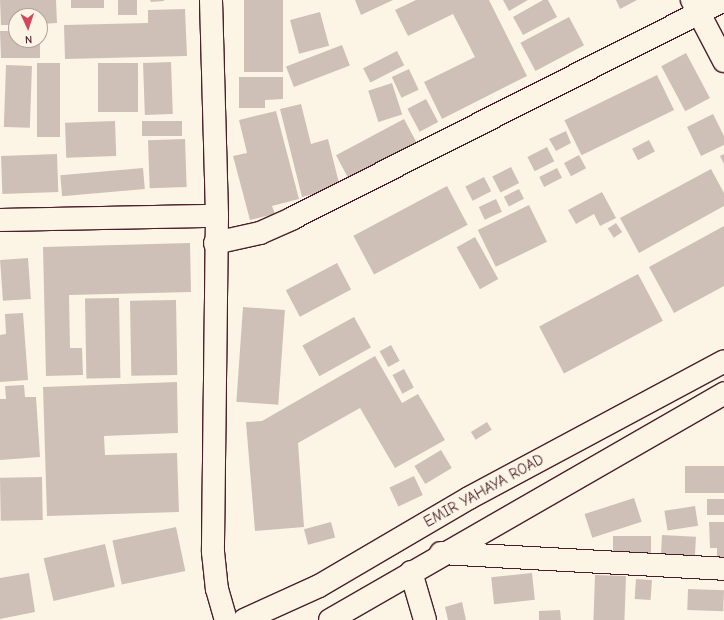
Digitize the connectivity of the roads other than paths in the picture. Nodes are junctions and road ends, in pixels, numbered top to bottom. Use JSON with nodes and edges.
{"nodes":[{"id":1,"x":211,"y":0,"type":"edge"},
{"id":2,"x":724,"y":0,"type":"edge"},
{"id":3,"x":695,"y":6,"type":"edge"},
{"id":4,"x":724,"y":61,"type":"edge"},
{"id":5,"x":217,"y":216,"type":"junction"},
{"id":6,"x":0,"y":220,"type":"edge"},
{"id":7,"x":215,"y":242,"type":"junction"},
{"id":8,"x":724,"y":361,"type":"edge"},
{"id":9,"x":724,"y":393,"type":"edge"},
{"id":10,"x":441,"y":553,"type":"junction"},
{"id":11,"x":724,"y":569,"type":"edge"},
{"id":12,"x":411,"y":572,"type":"junction"},
{"id":13,"x":226,"y":620,"type":"edge"},
{"id":14,"x":244,"y":620,"type":"edge"},
{"id":15,"x":330,"y":620,"type":"edge"},
{"id":16,"x":425,"y":620,"type":"edge"}],
"edges":[{"from":1,"to":5,"type":"street"},
{"from":2,"to":3,"type":"street"},
{"from":3,"to":4,"type":"street"},
{"from":3,"to":7,"type":"street"},
{"from":5,"to":6,"type":"street"},
{"from":5,"to":7,"type":"street"},
{"from":7,"to":13,"type":"street"},
{"from":8,"to":14,"type":"street","name":"EMIR YAHAYA ROAD"},
{"from":9,"to":10,"type":"street"},
{"from":10,"to":11,"type":"street"},
{"from":10,"to":12,"type":"street"},
{"from":12,"to":15,"type":"street"},
{"from":12,"to":16,"type":"street"}]}
